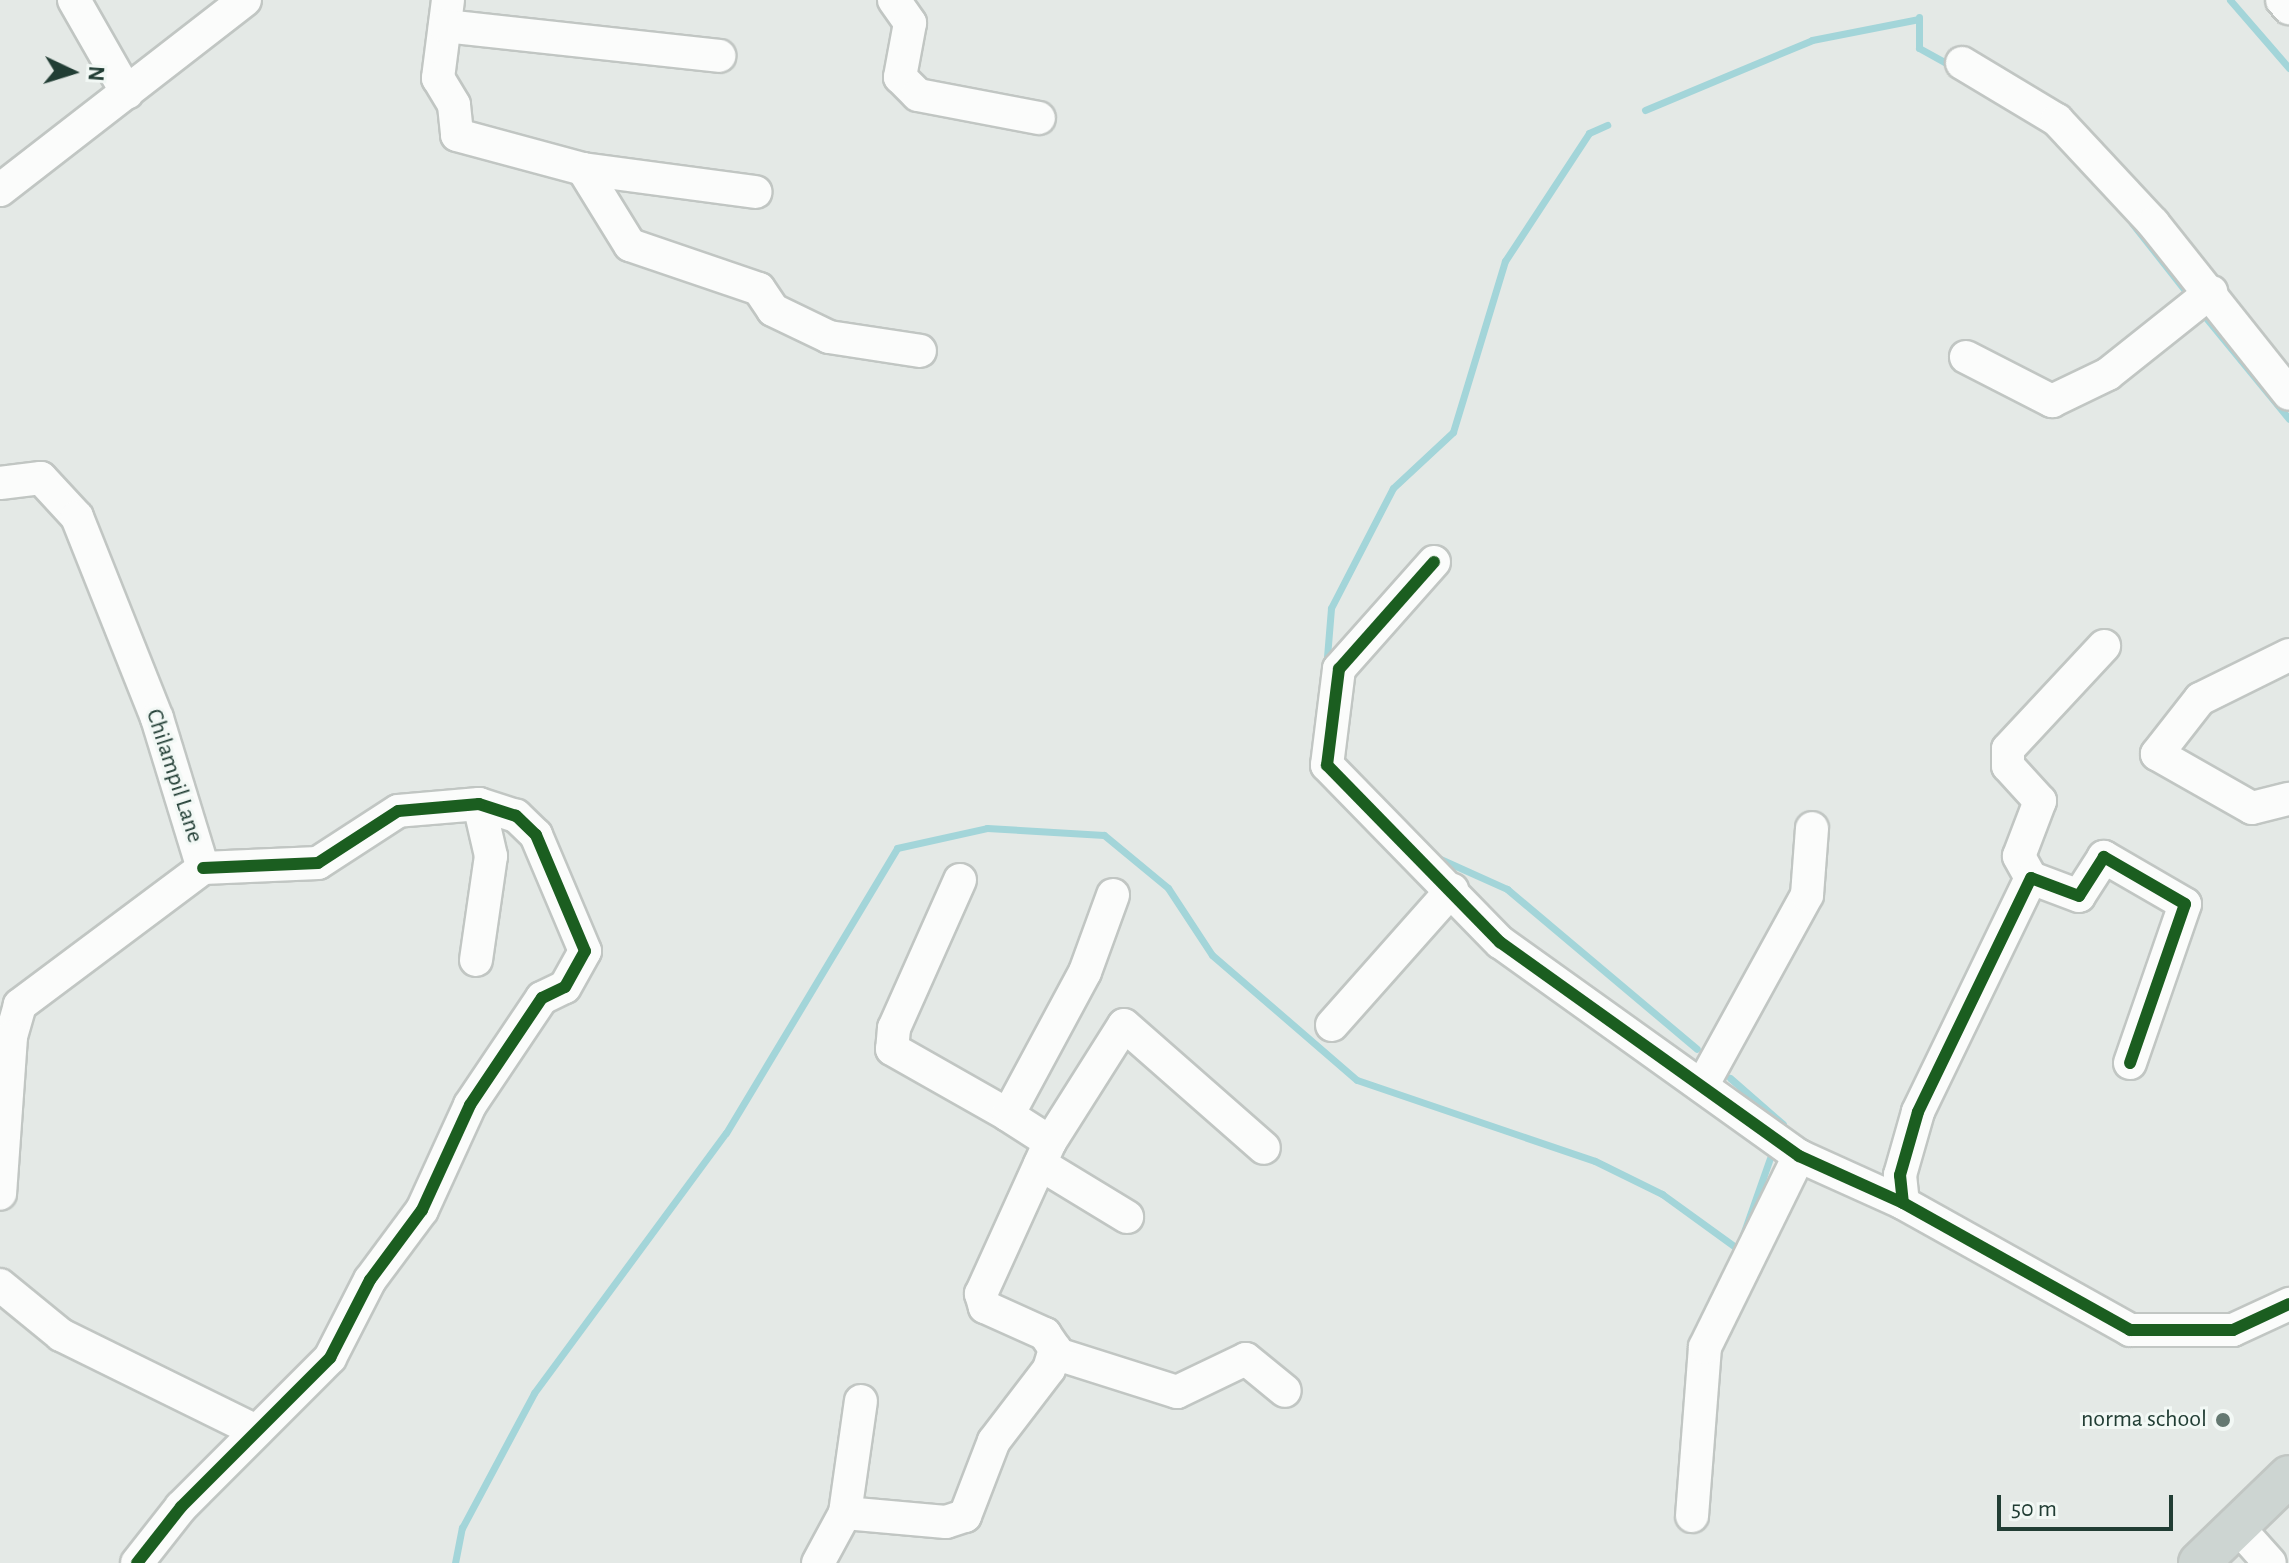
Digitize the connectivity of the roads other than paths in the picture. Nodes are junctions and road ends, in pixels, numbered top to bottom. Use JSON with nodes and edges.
{"nodes":[{"id":1,"x":74,"y":0,"type":"edge"},
{"id":2,"x":245,"y":0,"type":"edge"},
{"id":3,"x":894,"y":0,"type":"edge"},
{"id":4,"x":2282,"y":0,"type":"edge"},
{"id":5,"x":2289,"y":8,"type":"edge"},
{"id":6,"x":447,"y":13,"type":"edge"},
{"id":7,"x":719,"y":56,"type":"dead end"},
{"id":8,"x":1962,"y":63,"type":"dead end"},
{"id":9,"x":127,"y":93,"type":"junction"},
{"id":10,"x":1039,"y":118,"type":"dead end"},
{"id":11,"x":583,"y":169,"type":"junction"},
{"id":12,"x":0,"y":190,"type":"edge"},
{"id":13,"x":755,"y":192,"type":"dead end"},
{"id":14,"x":2211,"y":292,"type":"junction"},
{"id":15,"x":920,"y":351,"type":"dead end"},
{"id":16,"x":1966,"y":357,"type":"dead end"},
{"id":17,"x":2289,"y":394,"type":"edge"},
{"id":18,"x":0,"y":483,"type":"edge"},
{"id":19,"x":1434,"y":562,"type":"dead end"},
{"id":20,"x":2104,"y":646,"type":"dead end"},
{"id":21,"x":2289,"y":655,"type":"edge"},
{"id":22,"x":2289,"y":799,"type":"edge"},
{"id":23,"x":479,"y":804,"type":"junction"},
{"id":24,"x":1812,"y":828,"type":"dead end"},
{"id":25,"x":203,"y":868,"type":"junction"},
{"id":26,"x":2031,"y":878,"type":"junction"},
{"id":27,"x":960,"y":880,"type":"dead end"},
{"id":28,"x":1452,"y":890,"type":"junction"},
{"id":29,"x":1113,"y":895,"type":"dead end"},
{"id":30,"x":476,"y":960,"type":"dead end"},
{"id":31,"x":1332,"y":1025,"type":"dead end"},
{"id":32,"x":2130,"y":1063,"type":"dead end"},
{"id":33,"x":1702,"y":1086,"type":"junction"},
{"id":34,"x":1008,"y":1115,"type":"junction"},
{"id":35,"x":1264,"y":1148,"type":"dead end"},
{"id":36,"x":1045,"y":1153,"type":"junction"},
{"id":37,"x":1799,"y":1156,"type":"junction"},
{"id":38,"x":0,"y":1194,"type":"edge"},
{"id":39,"x":1903,"y":1203,"type":"junction"},
{"id":40,"x":1127,"y":1217,"type":"dead end"},
{"id":41,"x":0,"y":1285,"type":"edge"},
{"id":42,"x":2289,"y":1304,"type":"edge"},
{"id":43,"x":1054,"y":1353,"type":"junction"},
{"id":44,"x":1285,"y":1391,"type":"dead end"},
{"id":45,"x":861,"y":1401,"type":"dead end"},
{"id":46,"x":256,"y":1431,"type":"junction"},
{"id":47,"x":2289,"y":1476,"type":"edge"},
{"id":48,"x":845,"y":1513,"type":"junction"},
{"id":49,"x":1692,"y":1516,"type":"dead end"},
{"id":50,"x":2235,"y":1524,"type":"junction"},
{"id":51,"x":137,"y":1563,"type":"edge"},
{"id":52,"x":818,"y":1563,"type":"edge"},
{"id":53,"x":2199,"y":1563,"type":"edge"},
{"id":54,"x":2270,"y":1563,"type":"edge"}],
"edges":[{"from":1,"to":9,"type":"street"},
{"from":2,"to":9,"type":"street"},
{"from":3,"to":10,"type":"street"},
{"from":4,"to":5,"type":"street"},
{"from":6,"to":7,"type":"street"},
{"from":6,"to":11,"type":"street"},
{"from":8,"to":14,"type":"street"},
{"from":9,"to":12,"type":"street"},
{"from":11,"to":13,"type":"street"},
{"from":11,"to":15,"type":"street"},
{"from":14,"to":16,"type":"street"},
{"from":14,"to":17,"type":"street"},
{"from":18,"to":25,"type":"street","name":"Chilampil Lane"},
{"from":19,"to":28,"type":"street"},
{"from":20,"to":26,"type":"street"},
{"from":21,"to":22,"type":"street"},
{"from":23,"to":25,"type":"street"},
{"from":23,"to":30,"type":"street"},
{"from":23,"to":46,"type":"street"},
{"from":24,"to":33,"type":"street"},
{"from":25,"to":38,"type":"street","name":"Chilampil Lane"},
{"from":26,"to":32,"type":"street"},
{"from":26,"to":39,"type":"street"},
{"from":27,"to":34,"type":"street"},
{"from":28,"to":31,"type":"street"},
{"from":28,"to":33,"type":"street"},
{"from":29,"to":34,"type":"street"},
{"from":33,"to":37,"type":"street"},
{"from":34,"to":36,"type":"street"},
{"from":35,"to":36,"type":"street"},
{"from":36,"to":40,"type":"street"},
{"from":36,"to":43,"type":"street"},
{"from":37,"to":39,"type":"street"},
{"from":37,"to":49,"type":"street"},
{"from":39,"to":42,"type":"street"},
{"from":41,"to":46,"type":"street"},
{"from":43,"to":44,"type":"street"},
{"from":43,"to":48,"type":"street"},
{"from":45,"to":48,"type":"street"},
{"from":46,"to":51,"type":"street"},
{"from":47,"to":50,"type":"main road"},
{"from":48,"to":52,"type":"street"},
{"from":50,"to":53,"type":"main road"},
{"from":50,"to":54,"type":"street"}]}
